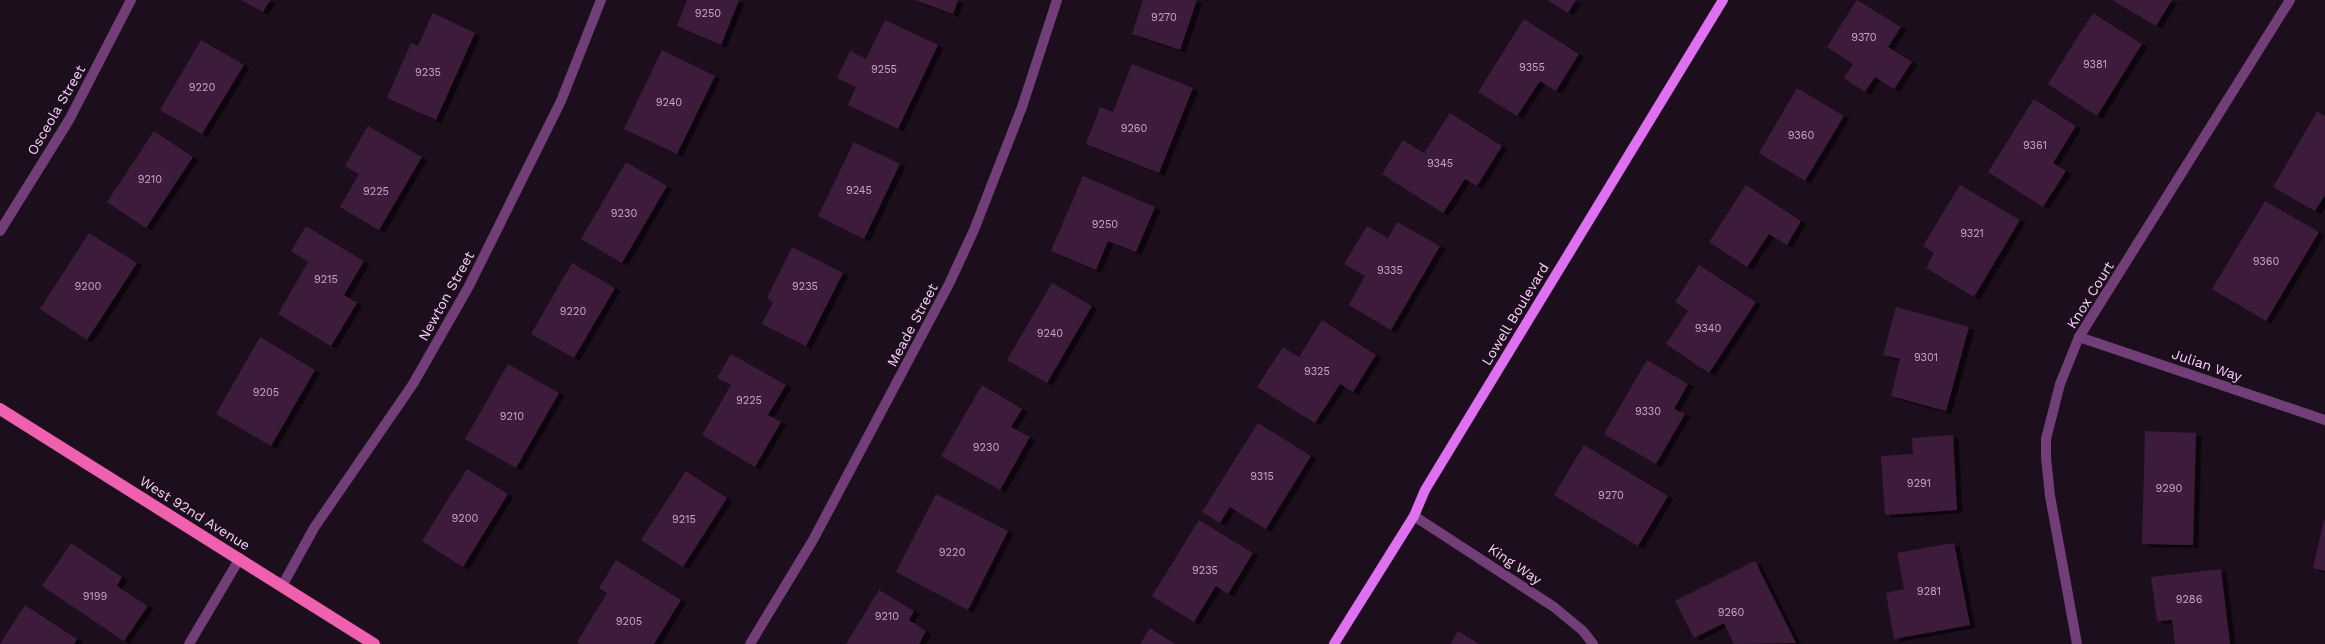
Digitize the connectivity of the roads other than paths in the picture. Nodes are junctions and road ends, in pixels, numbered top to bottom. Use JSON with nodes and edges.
{"nodes":[{"id":1,"x":131,"y":0,"type":"edge"},
{"id":2,"x":601,"y":0,"type":"edge"},
{"id":3,"x":1057,"y":0,"type":"edge"},
{"id":4,"x":1723,"y":0,"type":"edge"},
{"id":5,"x":2290,"y":0,"type":"edge"},
{"id":6,"x":0,"y":231,"type":"edge"},
{"id":7,"x":2080,"y":337,"type":"junction"},
{"id":8,"x":0,"y":409,"type":"edge"},
{"id":9,"x":2325,"y":420,"type":"edge"},
{"id":10,"x":1414,"y":516,"type":"junction"},
{"id":11,"x":240,"y":558,"type":"junction"},
{"id":12,"x":282,"y":586,"type":"junction"},
{"id":13,"x":189,"y":644,"type":"edge"},
{"id":14,"x":374,"y":644,"type":"edge"},
{"id":15,"x":750,"y":644,"type":"edge"},
{"id":16,"x":1334,"y":644,"type":"edge"},
{"id":17,"x":1593,"y":644,"type":"edge"},
{"id":18,"x":2077,"y":644,"type":"edge"}],
"edges":[{"from":1,"to":6,"type":"street","name":"Osceola Street"},
{"from":2,"to":12,"type":"street","name":"Newton Street"},
{"from":3,"to":15,"type":"street","name":"Meade Street"},
{"from":4,"to":10,"type":"street","name":"Lowell Boulevard"},
{"from":5,"to":7,"type":"street","name":"Knox Court"},
{"from":7,"to":9,"type":"street","name":"Julian Way"},
{"from":7,"to":18,"type":"street","name":"Knox Court"},
{"from":8,"to":11,"type":"main road","name":"West 92nd Avenue"},
{"from":10,"to":16,"type":"street","name":"Lowell Boulevard"},
{"from":10,"to":17,"type":"street","name":"King Way"},
{"from":11,"to":12,"type":"main road","name":"West 92nd Avenue"},
{"from":11,"to":13,"type":"street"},
{"from":12,"to":14,"type":"main road","name":"West 92nd Avenue"}]}
